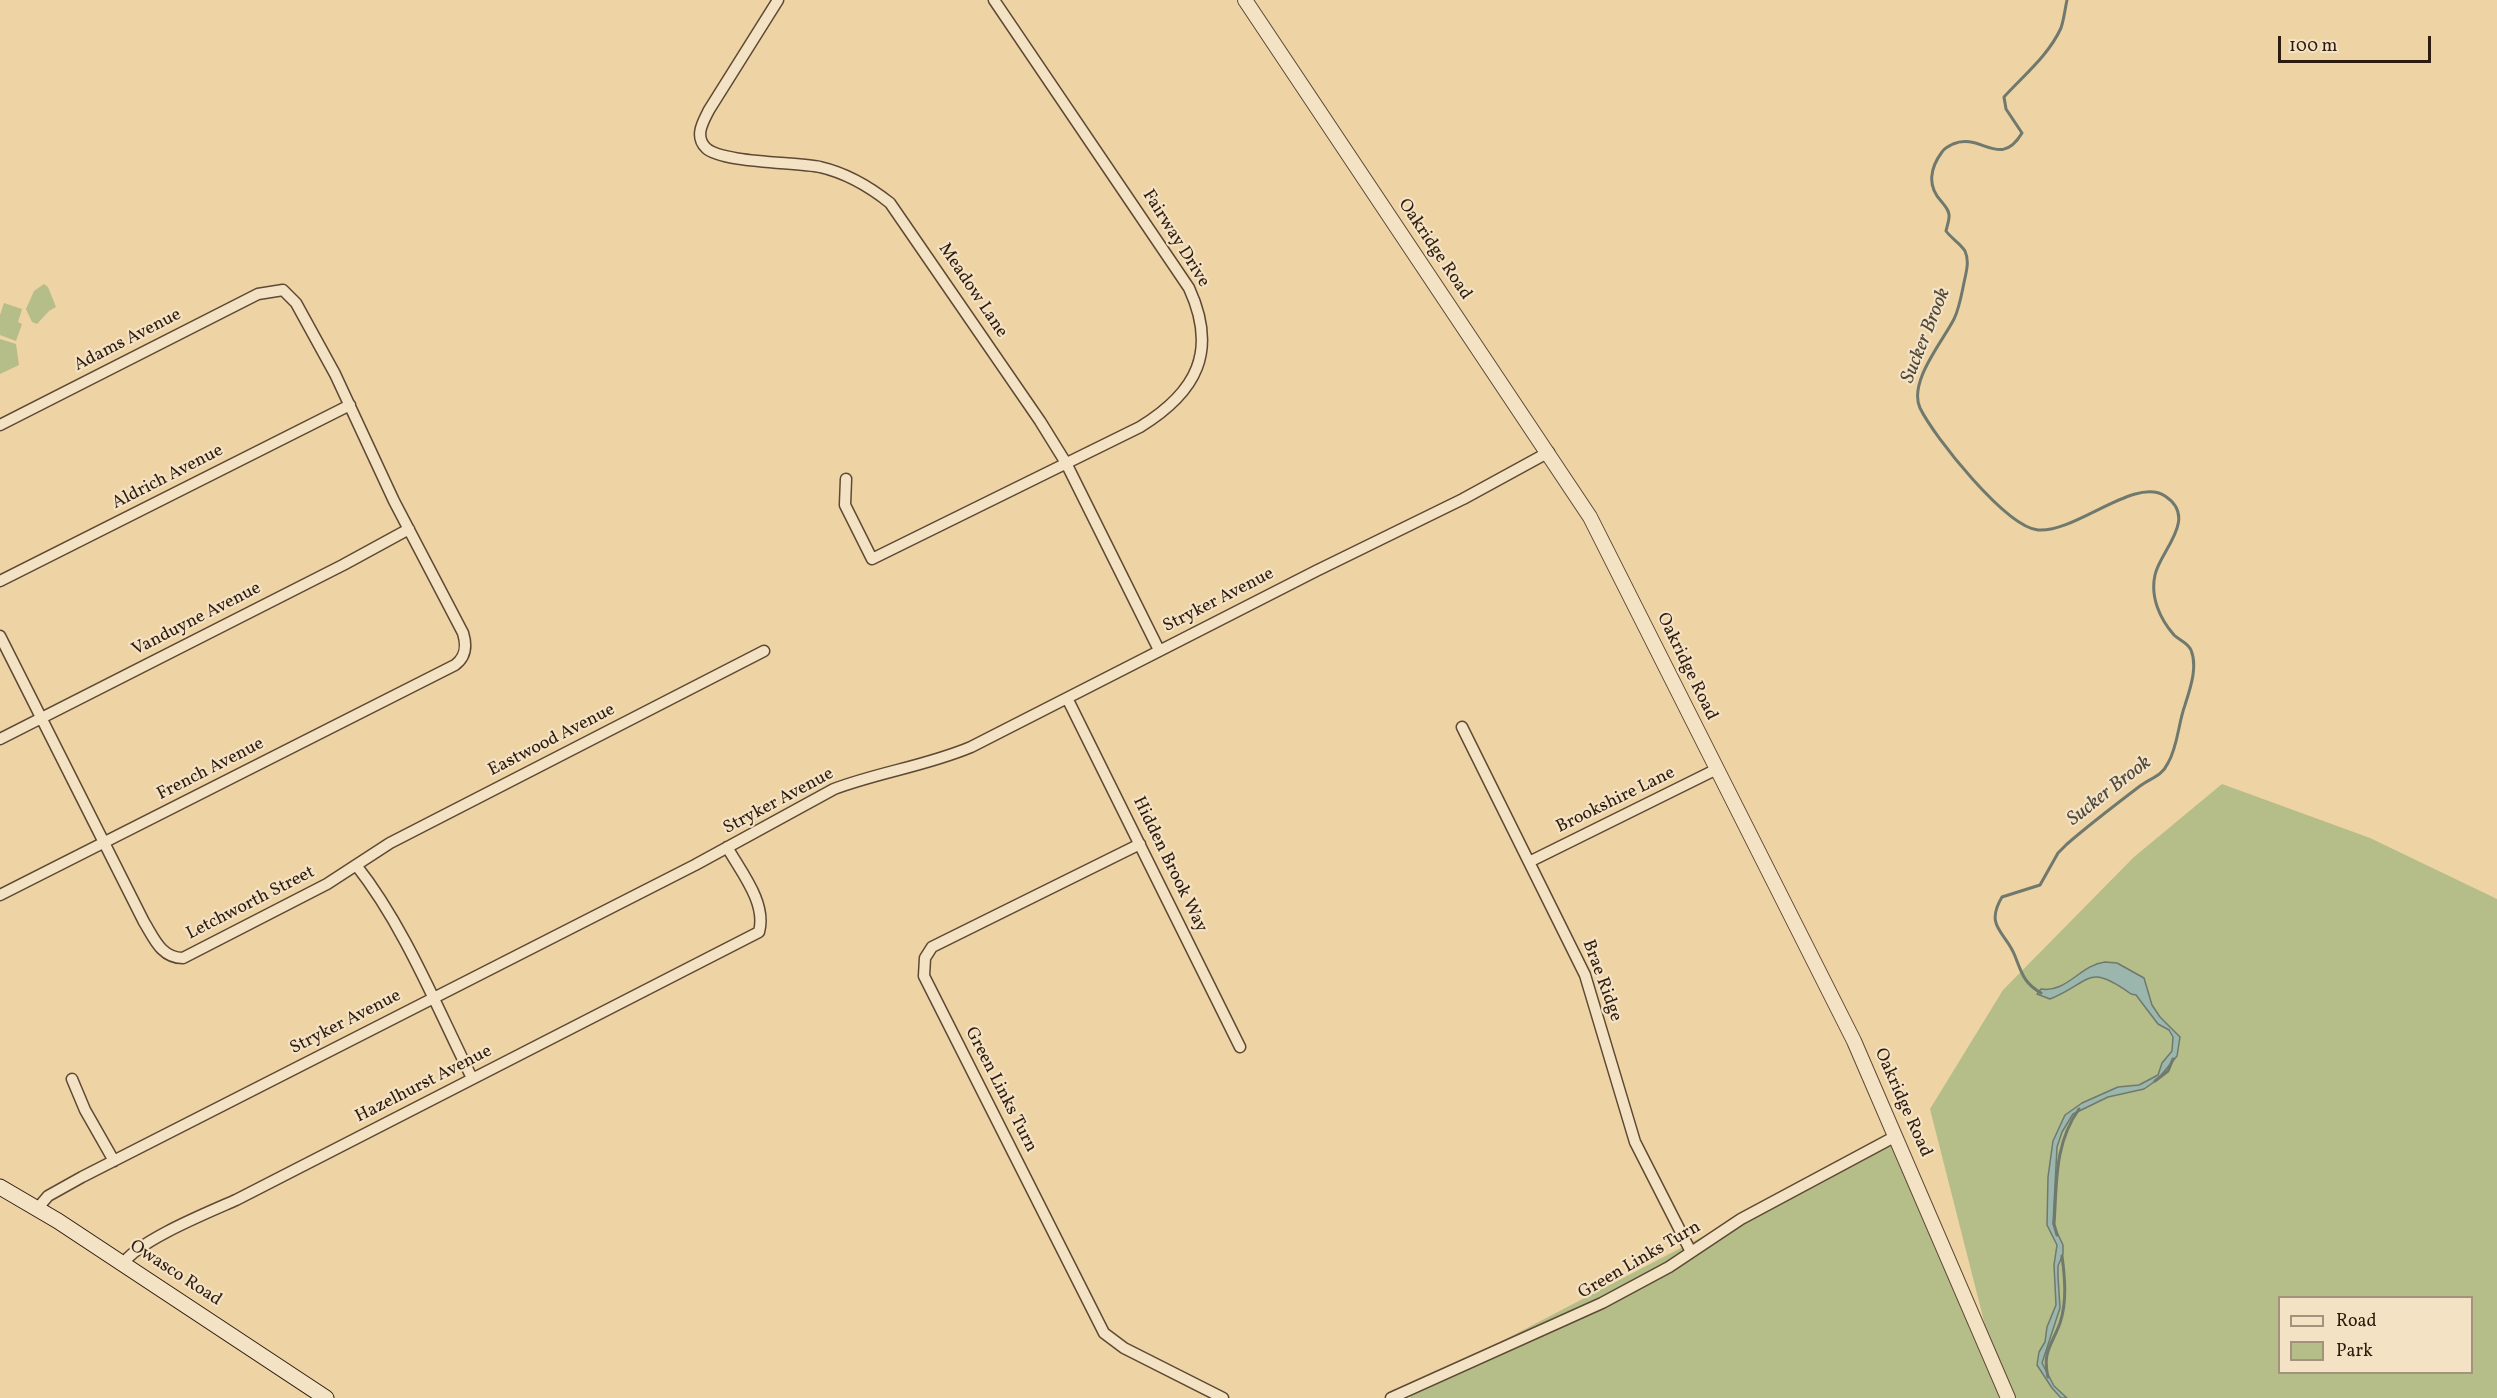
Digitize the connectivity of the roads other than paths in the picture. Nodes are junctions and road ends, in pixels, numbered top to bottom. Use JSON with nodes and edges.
{"nodes":[{"id":1,"x":778,"y":0,"type":"edge"},
{"id":2,"x":994,"y":0,"type":"edge"},
{"id":3,"x":1245,"y":0,"type":"edge"},
{"id":4,"x":350,"y":405,"type":"junction"},
{"id":5,"x":0,"y":425,"type":"edge"},
{"id":6,"x":1549,"y":452,"type":"junction"},
{"id":7,"x":1066,"y":463,"type":"junction"},
{"id":8,"x":846,"y":479,"type":"dead end"},
{"id":9,"x":409,"y":529,"type":"junction"},
{"id":10,"x":0,"y":581,"type":"edge"},
{"id":11,"x":0,"y":636,"type":"edge"},
{"id":12,"x":1159,"y":650,"type":"junction"},
{"id":13,"x":764,"y":651,"type":"dead end"},
{"id":14,"x":1067,"y":698,"type":"junction"},
{"id":15,"x":41,"y":718,"type":"junction"},
{"id":16,"x":1462,"y":727,"type":"dead end"},
{"id":17,"x":0,"y":739,"type":"edge"},
{"id":18,"x":1717,"y":769,"type":"junction"},
{"id":19,"x":103,"y":843,"type":"junction"},
{"id":20,"x":1140,"y":844,"type":"junction"},
{"id":21,"x":727,"y":848,"type":"junction"},
{"id":22,"x":1529,"y":862,"type":"junction"},
{"id":23,"x":356,"y":865,"type":"junction"},
{"id":24,"x":0,"y":895,"type":"edge"},
{"id":25,"x":432,"y":997,"type":"junction"},
{"id":26,"x":1240,"y":1047,"type":"dead end"},
{"id":27,"x":472,"y":1078,"type":"junction"},
{"id":28,"x":72,"y":1079,"type":"dead end"},
{"id":29,"x":1896,"y":1136,"type":"junction"},
{"id":30,"x":114,"y":1161,"type":"junction"},
{"id":31,"x":0,"y":1187,"type":"edge"},
{"id":32,"x":37,"y":1209,"type":"junction"},
{"id":33,"x":1690,"y":1252,"type":"junction"},
{"id":34,"x":123,"y":1264,"type":"junction"},
{"id":35,"x":326,"y":1398,"type":"edge"},
{"id":36,"x":1223,"y":1398,"type":"edge"},
{"id":37,"x":1391,"y":1398,"type":"edge"},
{"id":38,"x":2008,"y":1398,"type":"edge"}],
"edges":[{"from":1,"to":7,"type":"street","name":"Meadow Lane"},
{"from":2,"to":7,"type":"street","name":"Fairway Drive"},
{"from":3,"to":6,"type":"street","name":"Oakridge Road"},
{"from":4,"to":5,"type":"street","name":"Adams Avenue"},
{"from":4,"to":9,"type":"street"},
{"from":4,"to":10,"type":"street","name":"Aldrich Avenue"},
{"from":6,"to":12,"type":"street","name":"Stryker Avenue"},
{"from":6,"to":18,"type":"street","name":"Oakridge Road"},
{"from":7,"to":8,"type":"street","name":"Fairway Drive"},
{"from":7,"to":12,"type":"street","name":"Meadow Lane"},
{"from":9,"to":15,"type":"street","name":"Vanduyne Avenue"},
{"from":9,"to":19,"type":"street","name":"French Avenue"},
{"from":11,"to":15,"type":"street","name":"Letchworth Street"},
{"from":12,"to":14,"type":"street","name":"Stryker Avenue"},
{"from":13,"to":23,"type":"street","name":"Eastwood Avenue"},
{"from":14,"to":20,"type":"street","name":"Hidden Brook Way"},
{"from":14,"to":21,"type":"street","name":"Stryker Avenue"},
{"from":15,"to":17,"type":"street","name":"Vanduyne Avenue"},
{"from":15,"to":19,"type":"street","name":"Letchworth Street"},
{"from":16,"to":22,"type":"street","name":"Brae Ridge"},
{"from":18,"to":22,"type":"street","name":"Brookshire Lane"},
{"from":18,"to":29,"type":"street","name":"Oakridge Road"},
{"from":19,"to":23,"type":"street","name":"Letchworth Street"},
{"from":19,"to":24,"type":"street","name":"French Avenue"},
{"from":20,"to":26,"type":"street","name":"Hidden Brook Way"},
{"from":20,"to":36,"type":"street","name":"Green Links Turn"},
{"from":21,"to":25,"type":"street","name":"Stryker Avenue"},
{"from":21,"to":27,"type":"street","name":"Hazelhurst Avenue"},
{"from":22,"to":33,"type":"street","name":"Brae Ridge"},
{"from":23,"to":25,"type":"street"},
{"from":25,"to":27,"type":"street"},
{"from":25,"to":30,"type":"street","name":"Stryker Avenue"},
{"from":27,"to":34,"type":"street","name":"Hazelhurst Avenue"},
{"from":28,"to":30,"type":"street"},
{"from":29,"to":33,"type":"street","name":"Green Links Turn"},
{"from":29,"to":38,"type":"street","name":"Oakridge Road"},
{"from":30,"to":32,"type":"street","name":"Stryker Avenue"},
{"from":31,"to":32,"type":"main road","name":"Owasco Road"},
{"from":32,"to":34,"type":"main road","name":"Owasco Road"},
{"from":33,"to":37,"type":"street","name":"Green Links Turn"},
{"from":34,"to":35,"type":"main road","name":"Owasco Road"}]}
